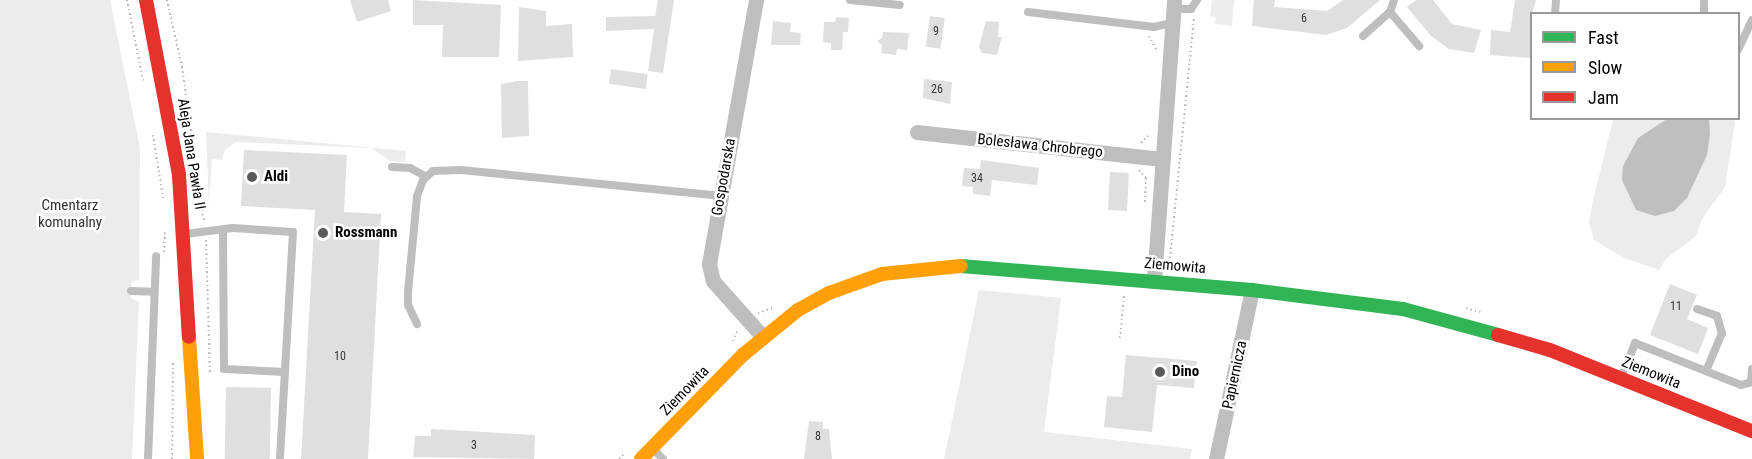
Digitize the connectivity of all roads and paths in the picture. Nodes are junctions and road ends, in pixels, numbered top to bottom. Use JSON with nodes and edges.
{"nodes":[{"id":1,"x":127,"y":0,"type":"edge"},
{"id":2,"x":133,"y":0,"type":"edge"},
{"id":3,"x":146,"y":0,"type":"edge"},
{"id":4,"x":756,"y":0,"type":"edge"},
{"id":5,"x":850,"y":0,"type":"edge"},
{"id":6,"x":1197,"y":0,"type":"edge"},
{"id":7,"x":1394,"y":0,"type":"edge"},
{"id":8,"x":900,"y":5,"type":"dead end"},
{"id":9,"x":1173,"y":10,"type":"edge"},
{"id":10,"x":1028,"y":12,"type":"dead end"},
{"id":11,"x":1390,"y":12,"type":"junction"},
{"id":12,"x":1194,"y":17,"type":"dead end"},
{"id":13,"x":1752,"y":20,"type":"edge"},
{"id":14,"x":1150,"y":26,"type":"junction"},
{"id":15,"x":1742,"y":31,"type":"edge"},
{"id":16,"x":1363,"y":36,"type":"dead end"},
{"id":17,"x":1419,"y":46,"type":"dead end"},
{"id":18,"x":1158,"y":52,"type":"dead end"},
{"id":19,"x":150,"y":85,"type":"dead end"},
{"id":20,"x":144,"y":87,"type":"dead end"},
{"id":21,"x":158,"y":130,"type":"dead end"},
{"id":22,"x":153,"y":132,"type":"dead end"},
{"id":23,"x":917,"y":132,"type":"dead end"},
{"id":24,"x":1152,"y":133,"type":"dead end"},
{"id":25,"x":1137,"y":156,"type":"junction"},
{"id":26,"x":1162,"y":159,"type":"junction"},
{"id":27,"x":164,"y":164,"type":"dead end"},
{"id":28,"x":392,"y":167,"type":"dead end"},
{"id":29,"x":166,"y":175,"type":"dead end"},
{"id":30,"x":425,"y":176,"type":"junction"},
{"id":31,"x":720,"y":196,"type":"junction"},
{"id":32,"x":168,"y":197,"type":"dead end"},
{"id":33,"x":164,"y":209,"type":"dead end"},
{"id":34,"x":1144,"y":210,"type":"dead end"},
{"id":35,"x":165,"y":220,"type":"dead end"},
{"id":36,"x":223,"y":230,"type":"junction"},
{"id":37,"x":185,"y":234,"type":"junction"},
{"id":38,"x":160,"y":255,"type":"joint"},
{"id":39,"x":1162,"y":261,"type":"junction"},
{"id":40,"x":1176,"y":266,"type":"dead end"},
{"id":41,"x":1154,"y":281,"type":"junction"},
{"id":42,"x":1252,"y":290,"type":"junction"},
{"id":43,"x":131,"y":291,"type":"dead end"},
{"id":44,"x":1114,"y":291,"type":"dead end"},
{"id":45,"x":154,"y":292,"type":"junction"},
{"id":46,"x":1124,"y":292,"type":"junction"},
{"id":47,"x":1133,"y":293,"type":"dead end"},
{"id":48,"x":781,"y":305,"type":"dead end"},
{"id":49,"x":1458,"y":306,"type":"dead end"},
{"id":50,"x":1697,"y":309,"type":"dead end"},
{"id":51,"x":189,"y":314,"type":"junction"},
{"id":52,"x":1488,"y":314,"type":"dead end"},
{"id":53,"x":748,"y":320,"type":"junction"},
{"id":54,"x":417,"y":324,"type":"dead end"},
{"id":55,"x":763,"y":337,"type":"junction"},
{"id":56,"x":1120,"y":338,"type":"dead end"},
{"id":57,"x":733,"y":342,"type":"dead end"},
{"id":58,"x":173,"y":351,"type":"dead end"},
{"id":59,"x":1752,"y":369,"type":"edge"},
{"id":60,"x":1706,"y":371,"type":"junction"},
{"id":61,"x":285,"y":372,"type":"junction"},
{"id":62,"x":1621,"y":378,"type":"junction"},
{"id":63,"x":1752,"y":382,"type":"edge"},
{"id":64,"x":1752,"y":431,"type":"edge"},
{"id":65,"x":652,"y":448,"type":"junction"},
{"id":66,"x":626,"y":452,"type":"dead end"},
{"id":67,"x":148,"y":459,"type":"edge"},
{"id":68,"x":172,"y":459,"type":"edge"},
{"id":69,"x":184,"y":459,"type":"edge"},
{"id":70,"x":197,"y":459,"type":"edge"},
{"id":71,"x":280,"y":459,"type":"edge"},
{"id":72,"x":619,"y":459,"type":"edge"},
{"id":73,"x":641,"y":459,"type":"edge"},
{"id":74,"x":663,"y":459,"type":"edge"},
{"id":75,"x":1216,"y":459,"type":"edge"}],
"edges":[{"from":1,"to":20,"type":"path"},
{"from":2,"to":19,"type":"path"},
{"from":3,"to":37,"type":"street","name":"Aleja Jana Pawła II"},
{"from":4,"to":31,"type":"street","name":"Gospodarska"},
{"from":5,"to":8,"type":"lane"},
{"from":6,"to":9,"type":"lane"},
{"from":7,"to":11,"type":"lane"},
{"from":9,"to":14,"type":"lane"},
{"from":9,"to":26,"type":"street"},
{"from":10,"to":14,"type":"lane"},
{"from":11,"to":16,"type":"lane"},
{"from":11,"to":17,"type":"lane"},
{"from":12,"to":39,"type":"path"},
{"from":13,"to":15,"type":"lane"},
{"from":14,"to":18,"type":"path"},
{"from":21,"to":27,"type":"path"},
{"from":22,"to":33,"type":"path"},
{"from":23,"to":25,"type":"street","name":"Bolesława Chrobrego"},
{"from":24,"to":25,"type":"path"},
{"from":25,"to":26,"type":"street","name":"Bolesława Chrobrego"},
{"from":25,"to":34,"type":"path"},
{"from":26,"to":39,"type":"street"},
{"from":28,"to":30,"type":"lane"},
{"from":29,"to":32,"type":"path"},
{"from":30,"to":31,"type":"lane"},
{"from":30,"to":54,"type":"lane"},
{"from":31,"to":53,"type":"street","name":"Gospodarska"},
{"from":35,"to":38,"type":"path"},
{"from":36,"to":37,"type":"lane"},
{"from":36,"to":61,"type":"lane"},
{"from":36,"to":61,"type":"lane"},
{"from":37,"to":51,"type":"street","name":"Aleja Jana Pawła II"},
{"from":38,"to":45,"type":"lane"},
{"from":39,"to":40,"type":"path"},
{"from":39,"to":41,"type":"street"},
{"from":41,"to":42,"type":"street","name":"Ziemowita"},
{"from":41,"to":55,"type":"street","name":"Ziemowita"},
{"from":42,"to":62,"type":"street","name":"Ziemowita"},
{"from":42,"to":75,"type":"street","name":"Papiernicza"},
{"from":43,"to":45,"type":"lane"},
{"from":44,"to":46,"type":"path"},
{"from":45,"to":67,"type":"lane"},
{"from":46,"to":47,"type":"path"},
{"from":46,"to":56,"type":"path"},
{"from":48,"to":53,"type":"path"},
{"from":49,"to":52,"type":"path"},
{"from":50,"to":60,"type":"lane"},
{"from":51,"to":69,"type":"street","name":"Aleja Jana Pawła II"},
{"from":51,"to":70,"type":"street","name":"Aleja Jana Pawła II"},
{"from":53,"to":55,"type":"street","name":"Gospodarska"},
{"from":53,"to":57,"type":"path"},
{"from":55,"to":65,"type":"street","name":"Ziemowita"},
{"from":58,"to":68,"type":"path"},
{"from":59,"to":63,"type":"lane"},
{"from":60,"to":62,"type":"lane"},
{"from":60,"to":63,"type":"lane"},
{"from":61,"to":71,"type":"lane"},
{"from":62,"to":64,"type":"street","name":"Ziemowita"},
{"from":65,"to":73,"type":"street","name":"Ziemowita"},
{"from":65,"to":74,"type":"lane"},
{"from":66,"to":72,"type":"path"}]}
